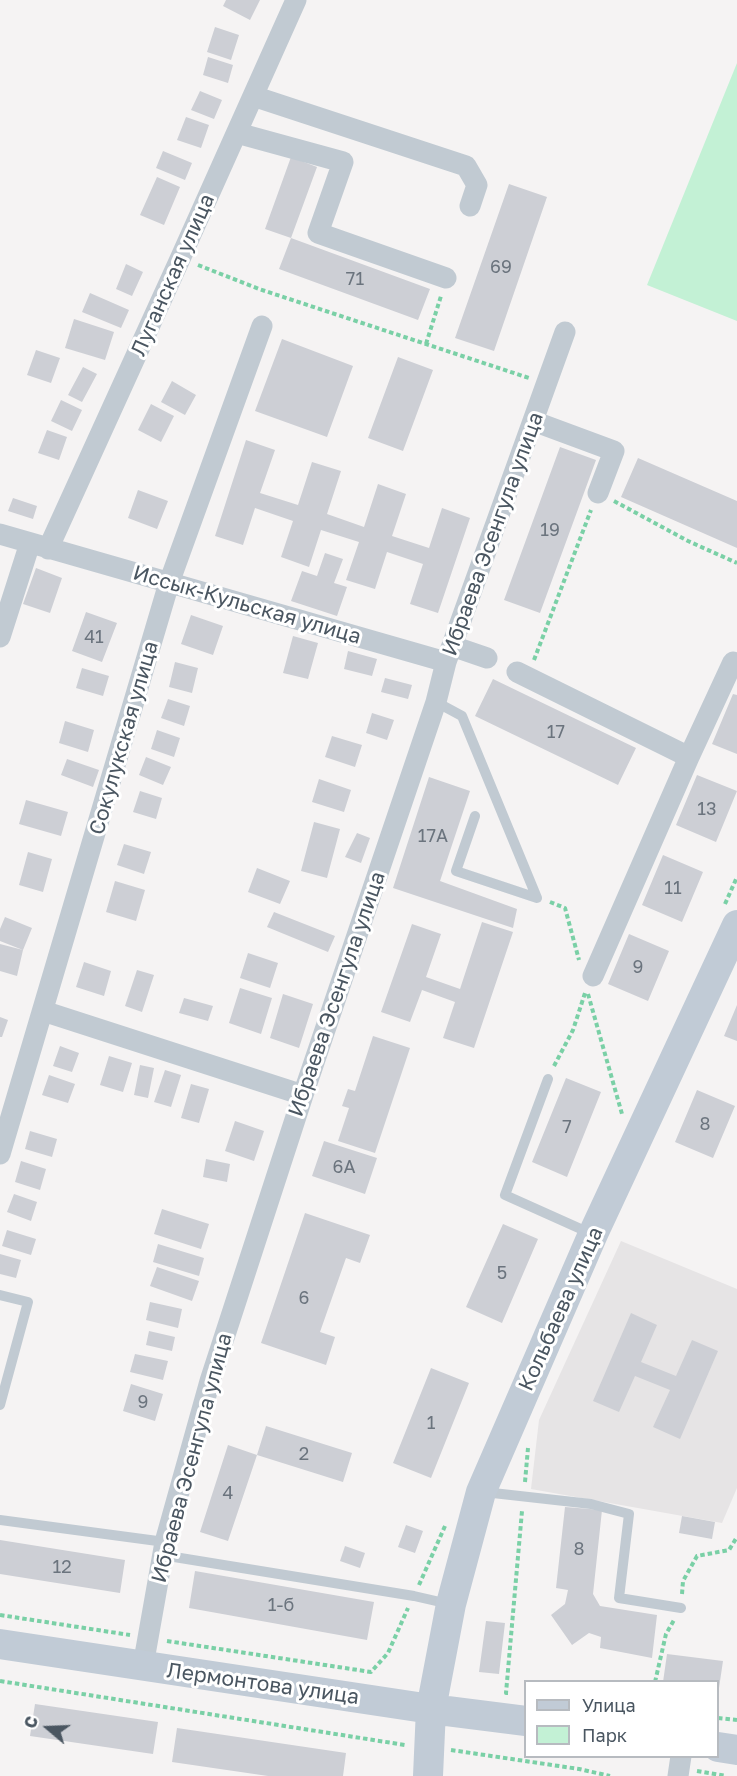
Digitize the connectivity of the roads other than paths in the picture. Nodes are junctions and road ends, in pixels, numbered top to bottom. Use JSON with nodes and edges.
{"nodes":[{"id":1,"x":296,"y":0,"type":"edge"},
{"id":2,"x":253,"y":96,"type":"junction"},
{"id":3,"x":237,"y":133,"type":"junction"},
{"id":4,"x":470,"y":206,"type":"dead end"},
{"id":5,"x":446,"y":278,"type":"road end"},
{"id":6,"x":261,"y":326,"type":"dead end"},
{"id":7,"x":566,"y":332,"type":"dead end"},
{"id":8,"x":533,"y":421,"type":"junction"},
{"id":9,"x":598,"y":493,"type":"road end"},
{"id":10,"x":0,"y":534,"type":"edge"},
{"id":11,"x":39,"y":546,"type":"junction"},
{"id":12,"x":170,"y":583,"type":"junction"},
{"id":13,"x":0,"y":637,"type":"edge"},
{"id":14,"x":449,"y":654,"type":"junction"},
{"id":15,"x":487,"y":658,"type":"dead end"},
{"id":16,"x":737,"y":664,"type":"edge"},
{"id":17,"x":522,"y":674,"type":"road end"},
{"id":18,"x":436,"y":702,"type":"junction"},
{"id":19,"x":689,"y":757,"type":"junction"},
{"id":20,"x":476,"y":816,"type":"dead end"},
{"id":21,"x":730,"y":917,"type":"edge"},
{"id":22,"x":730,"y":959,"type":"edge"},
{"id":23,"x":587,"y":971,"type":"road end"},
{"id":24,"x":43,"y":1011,"type":"junction"},
{"id":25,"x":548,"y":1078,"type":"road end"},
{"id":26,"x":303,"y":1095,"type":"junction"},
{"id":27,"x":0,"y":1154,"type":"edge"},
{"id":28,"x":593,"y":1234,"type":"junction"},
{"id":29,"x":0,"y":1295,"type":"edge"},
{"id":30,"x":0,"y":1405,"type":"edge"},
{"id":31,"x":481,"y":1492,"type":"junction"},
{"id":32,"x":0,"y":1520,"type":"edge"},
{"id":33,"x":163,"y":1548,"type":"junction"},
{"id":34,"x":451,"y":1604,"type":"junction"},
{"id":35,"x":681,"y":1608,"type":"dead end"},
{"id":36,"x":0,"y":1644,"type":"edge"},
{"id":37,"x":145,"y":1652,"type":"junction"},
{"id":38,"x":431,"y":1709,"type":"junction"},
{"id":39,"x":524,"y":1721,"type":"edge"},
{"id":40,"x":719,"y":1747,"type":"edge"},
{"id":41,"x":737,"y":1750,"type":"edge"},
{"id":42,"x":681,"y":1758,"type":"edge"},
{"id":43,"x":429,"y":1762,"type":"edge"},
{"id":44,"x":678,"y":1776,"type":"edge"}],
"edges":[{"from":1,"to":2,"type":"street","name":"Луганская улица"},
{"from":2,"to":3,"type":"street","name":"Луганская улица"},
{"from":2,"to":4,"type":"street"},
{"from":3,"to":5,"type":"street"},
{"from":3,"to":11,"type":"street","name":"Луганская улица"},
{"from":6,"to":12,"type":"street","name":"Сокулукская улица"},
{"from":7,"to":8,"type":"street","name":"Ибраева Эсенгула улица"},
{"from":8,"to":9,"type":"street"},
{"from":8,"to":14,"type":"street","name":"Ибраева Эсенгула улица"},
{"from":10,"to":11,"type":"street","name":"Иссык-Кульская улица"},
{"from":11,"to":12,"type":"street","name":"Иссык-Кульская улица"},
{"from":11,"to":13,"type":"street","name":"Луганская улица"},
{"from":12,"to":14,"type":"street","name":"Иссык-Кульская улица"},
{"from":12,"to":24,"type":"street","name":"Сокулукская улица"},
{"from":14,"to":15,"type":"street","name":"Иссык-Кульская улица"},
{"from":14,"to":18,"type":"street","name":"Ибраева Эсенгула улица"},
{"from":16,"to":19,"type":"street"},
{"from":17,"to":19,"type":"street"},
{"from":18,"to":20,"type":"lane"},
{"from":18,"to":26,"type":"street","name":"Ибраева Эсенгула улица"},
{"from":19,"to":23,"type":"street"},
{"from":21,"to":22,"type":"main road","name":"Кольбаева улица"},
{"from":22,"to":28,"type":"main road","name":"Кольбаева улица"},
{"from":24,"to":26,"type":"street"},
{"from":24,"to":27,"type":"street","name":"Сокулукская улица"},
{"from":25,"to":28,"type":"lane"},
{"from":26,"to":33,"type":"street","name":"Ибраева Эсенгула улица"},
{"from":28,"to":31,"type":"main road","name":"Кольбаева улица"},
{"from":29,"to":30,"type":"lane"},
{"from":31,"to":34,"type":"main road","name":"Кольбаева улица"},
{"from":31,"to":35,"type":"lane"},
{"from":32,"to":33,"type":"lane"},
{"from":33,"to":34,"type":"lane"},
{"from":33,"to":37,"type":"street","name":"Ибраева Эсенгула улица"},
{"from":34,"to":38,"type":"main road","name":"Кольбаева улица"},
{"from":36,"to":37,"type":"main road","name":"Лермонтова улица"},
{"from":37,"to":38,"type":"main road","name":"Лермонтова улица"},
{"from":38,"to":39,"type":"main road","name":"Лермонтова улица"},
{"from":38,"to":43,"type":"main road","name":"Кольбаева улица"},
{"from":40,"to":41,"type":"main road"},
{"from":42,"to":44,"type":"street"}]}
